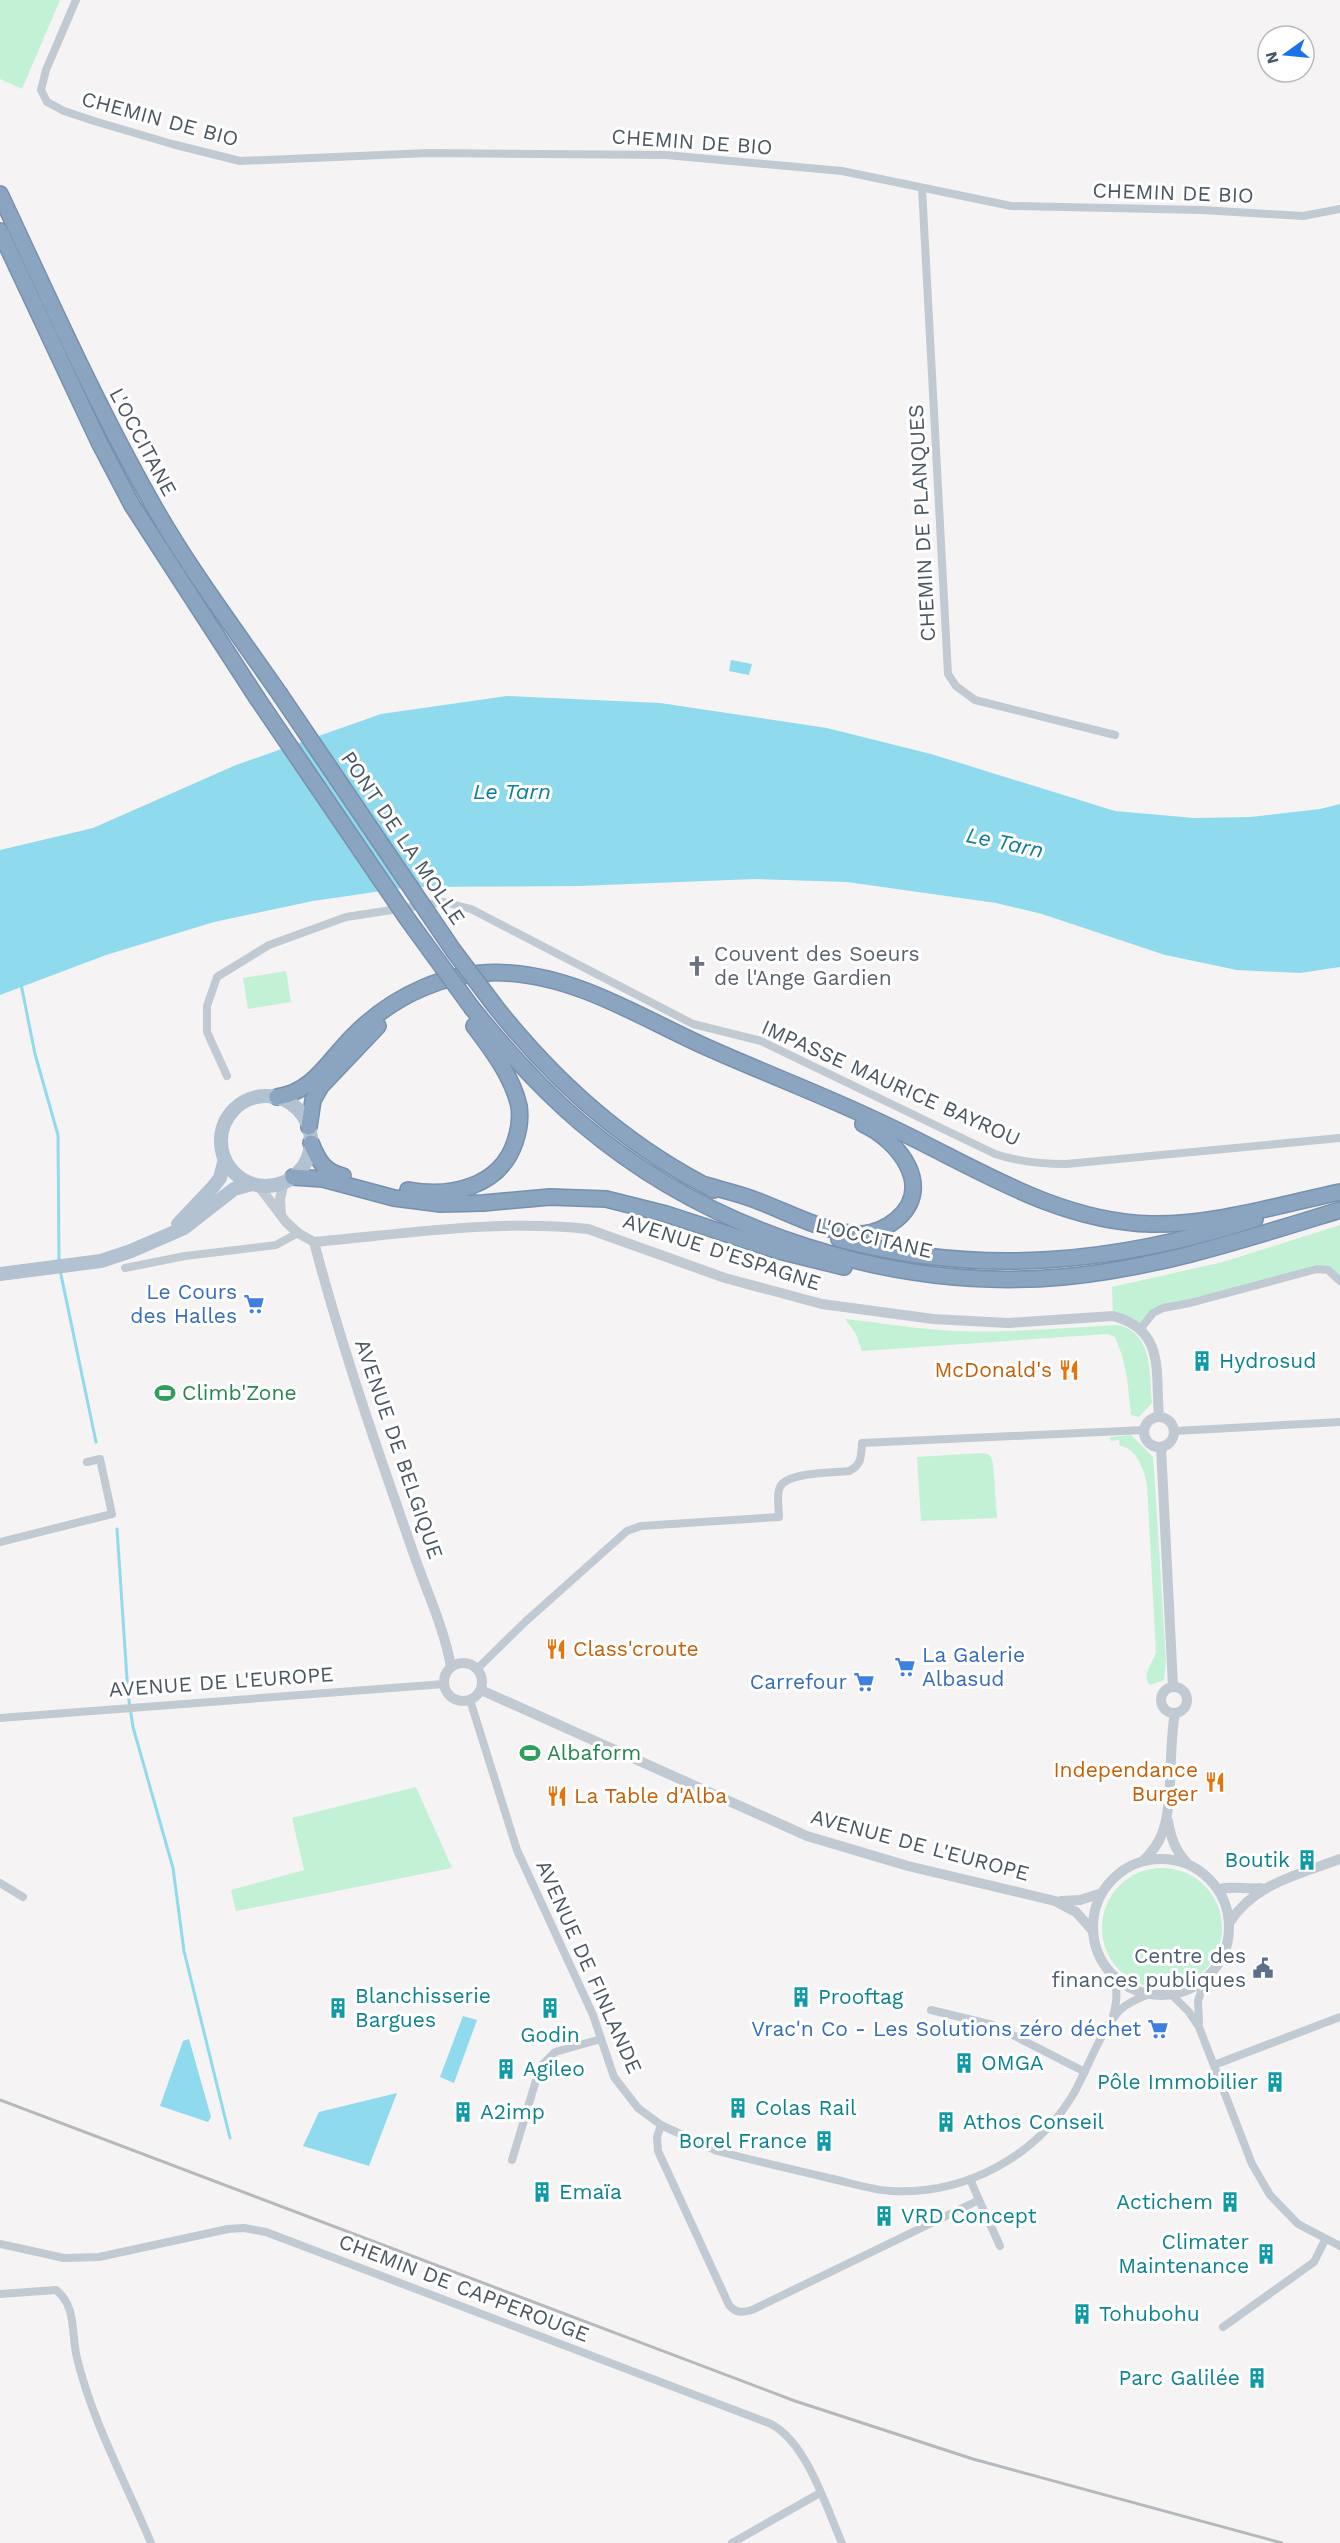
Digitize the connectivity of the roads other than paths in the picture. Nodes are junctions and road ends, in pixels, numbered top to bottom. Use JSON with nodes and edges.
{"nodes":[{"id":1,"x":76,"y":0,"type":"edge"},
{"id":2,"x":922,"y":188,"type":"junction"},
{"id":3,"x":0,"y":194,"type":"edge"},
{"id":4,"x":1340,"y":208,"type":"edge"},
{"id":5,"x":0,"y":231,"type":"edge"},
{"id":6,"x":279,"y":693,"type":"joint"},
{"id":7,"x":257,"y":698,"type":"joint"},
{"id":8,"x":1115,"y":735,"type":"dead end"},
{"id":9,"x":495,"y":1005,"type":"joint"},
{"id":10,"x":467,"y":1009,"type":"junction"},
{"id":11,"x":227,"y":1076,"type":"dead end"},
{"id":12,"x":277,"y":1097,"type":"junction"},
{"id":13,"x":309,"y":1127,"type":"junction"},
{"id":14,"x":1340,"y":1138,"type":"edge"},
{"id":15,"x":311,"y":1143,"type":"junction"},
{"id":16,"x":225,"y":1160,"type":"junction"},
{"id":17,"x":289,"y":1180,"type":"junction"},
{"id":18,"x":255,"y":1185,"type":"junction"},
{"id":19,"x":705,"y":1185,"type":"junction"},
{"id":20,"x":1340,"y":1192,"type":"edge"},
{"id":21,"x":1337,"y":1211,"type":"edge"},
{"id":22,"x":281,"y":1214,"type":"junction"},
{"id":23,"x":298,"y":1233,"type":"junction"},
{"id":24,"x":163,"y":1236,"type":"junction"},
{"id":25,"x":314,"y":1242,"type":"junction"},
{"id":26,"x":125,"y":1268,"type":"dead end"},
{"id":27,"x":0,"y":1274,"type":"edge"},
{"id":28,"x":938,"y":1274,"type":"junction"},
{"id":29,"x":1340,"y":1281,"type":"edge"},
{"id":30,"x":1141,"y":1328,"type":"junction"},
{"id":31,"x":1159,"y":1416,"type":"junction"},
{"id":32,"x":1340,"y":1422,"type":"edge"},
{"id":33,"x":1144,"y":1430,"type":"junction"},
{"id":34,"x":1175,"y":1431,"type":"junction"},
{"id":35,"x":1161,"y":1447,"type":"junction"},
{"id":36,"x":87,"y":1462,"type":"dead end"},
{"id":37,"x":0,"y":1542,"type":"edge"},
{"id":38,"x":451,"y":1667,"type":"junction"},
{"id":39,"x":477,"y":1669,"type":"junction"},
{"id":40,"x":444,"y":1684,"type":"junction"},
{"id":41,"x":1173,"y":1686,"type":"junction"},
{"id":42,"x":481,"y":1690,"type":"junction"},
{"id":43,"x":470,"y":1700,"type":"junction"},
{"id":44,"x":1175,"y":1713,"type":"junction"},
{"id":45,"x":0,"y":1718,"type":"edge"},
{"id":46,"x":1167,"y":1814,"type":"junction"},
{"id":47,"x":1340,"y":1859,"type":"edge"},
{"id":48,"x":1143,"y":1861,"type":"junction"},
{"id":49,"x":1189,"y":1864,"type":"junction"},
{"id":50,"x":0,"y":1883,"type":"edge"},
{"id":51,"x":1264,"y":1888,"type":"junction"},
{"id":52,"x":1218,"y":1890,"type":"junction"},
{"id":53,"x":1102,"y":1893,"type":"junction"},
{"id":54,"x":23,"y":1897,"type":"dead end"},
{"id":55,"x":1055,"y":1901,"type":"junction"},
{"id":56,"x":1229,"y":1923,"type":"junction"},
{"id":57,"x":1093,"y":1931,"type":"junction"},
{"id":58,"x":1110,"y":1971,"type":"junction"},
{"id":59,"x":1205,"y":1979,"type":"junction"},
{"id":60,"x":1149,"y":1994,"type":"junction"},
{"id":61,"x":1171,"y":1994,"type":"junction"},
{"id":62,"x":931,"y":2010,"type":"dead end"},
{"id":63,"x":1340,"y":2017,"type":"edge"},
{"id":64,"x":1113,"y":2019,"type":"junction"},
{"id":65,"x":1199,"y":2026,"type":"junction"},
{"id":66,"x":601,"y":2039,"type":"junction"},
{"id":67,"x":1214,"y":2065,"type":"junction"},
{"id":68,"x":1085,"y":2072,"type":"junction"},
{"id":69,"x":661,"y":2125,"type":"junction"},
{"id":70,"x":512,"y":2160,"type":"dead end"},
{"id":71,"x":970,"y":2179,"type":"junction"},
{"id":72,"x":979,"y":2200,"type":"junction"},
{"id":73,"x":1325,"y":2240,"type":"junction"},
{"id":74,"x":0,"y":2244,"type":"edge"},
{"id":75,"x":1000,"y":2246,"type":"dead end"},
{"id":76,"x":1340,"y":2246,"type":"edge"},
{"id":77,"x":0,"y":2294,"type":"edge"},
{"id":78,"x":1223,"y":2327,"type":"dead end"},
{"id":79,"x":820,"y":2493,"type":"junction"},
{"id":80,"x":151,"y":2543,"type":"edge"},
{"id":81,"x":732,"y":2543,"type":"edge"},
{"id":82,"x":842,"y":2543,"type":"edge"}],
"edges":[{"from":1,"to":2,"type":"street","name":"CHEMIN DE BIO"},
{"from":2,"to":4,"type":"street","name":"CHEMIN DE BIO"},
{"from":2,"to":8,"type":"street","name":"CHEMIN DE PLANQUES"},
{"from":3,"to":6,"type":"highway","name":"L'OCCITANE"},
{"from":5,"to":7,"type":"highway","name":"L'OCCITANE"},
{"from":6,"to":9,"type":"highway","name":"PONT DE LA MOLLE","bridge":true},
{"from":7,"to":10,"type":"highway","name":"PONT DE LA MOLLE","bridge":true},
{"from":9,"to":19,"type":"highway","name":"L'OCCITANE"},
{"from":10,"to":15,"type":"highway"},
{"from":10,"to":28,"type":"highway","name":"L'OCCITANE"},
{"from":11,"to":14,"type":"street","name":"IMPASSE MAURICE BAYROU"},
{"from":12,"to":13,"type":"main road"},
{"from":12,"to":16,"type":"main road"},
{"from":12,"to":20,"type":"highway"},
{"from":13,"to":15,"type":"main road"},
{"from":13,"to":19,"type":"highway"},
{"from":15,"to":17,"type":"main road"},
{"from":16,"to":18,"type":"main road"},
{"from":16,"to":24,"type":"main road"},
{"from":17,"to":18,"type":"main road"},
{"from":17,"to":22,"type":"street"},
{"from":17,"to":28,"type":"highway"},
{"from":18,"to":22,"type":"street"},
{"from":18,"to":24,"type":"main road"},
{"from":19,"to":20,"type":"highway","name":"L'OCCITANE"},
{"from":21,"to":28,"type":"highway","name":"L'OCCITANE"},
{"from":22,"to":23,"type":"street"},
{"from":23,"to":25,"type":"street"},
{"from":23,"to":26,"type":"street"},
{"from":24,"to":27,"type":"main road"},
{"from":25,"to":30,"type":"street","name":"AVENUE D'ESPAGNE"},
{"from":25,"to":38,"type":"street","name":"AVENUE DE BELGIQUE"},
{"from":29,"to":30,"type":"street"},
{"from":30,"to":31,"type":"street"},
{"from":31,"to":33,"type":"street"},
{"from":31,"to":34,"type":"street"},
{"from":32,"to":34,"type":"street"},
{"from":33,"to":35,"type":"street"},
{"from":33,"to":39,"type":"street"},
{"from":34,"to":35,"type":"street"},
{"from":35,"to":41,"type":"street"},
{"from":36,"to":37,"type":"street"},
{"from":38,"to":39,"type":"street"},
{"from":38,"to":40,"type":"street"},
{"from":39,"to":42,"type":"street"},
{"from":40,"to":43,"type":"street"},
{"from":40,"to":45,"type":"street","name":"AVENUE DE L'EUROPE"},
{"from":41,"to":44,"type":"street"},
{"from":41,"to":44,"type":"street"},
{"from":42,"to":43,"type":"street"},
{"from":42,"to":55,"type":"street","name":"AVENUE DE L'EUROPE"},
{"from":43,"to":66,"type":"street","name":"AVENUE DE FINLANDE"},
{"from":44,"to":46,"type":"street"},
{"from":46,"to":48,"type":"street"},
{"from":46,"to":49,"type":"street"},
{"from":47,"to":51,"type":"street"},
{"from":48,"to":49,"type":"street"},
{"from":48,"to":53,"type":"street"},
{"from":49,"to":52,"type":"street"},
{"from":50,"to":54,"type":"street"},
{"from":51,"to":52,"type":"street"},
{"from":51,"to":56,"type":"street"},
{"from":52,"to":56,"type":"street"},
{"from":53,"to":55,"type":"street","name":"AVENUE DE L'EUROPE"},
{"from":53,"to":57,"type":"street"},
{"from":55,"to":57,"type":"street","name":"AVENUE DE L'EUROPE"},
{"from":56,"to":59,"type":"street"},
{"from":57,"to":58,"type":"street"},
{"from":58,"to":60,"type":"street"},
{"from":58,"to":64,"type":"street"},
{"from":59,"to":61,"type":"street"},
{"from":59,"to":65,"type":"street"},
{"from":60,"to":61,"type":"street"},
{"from":60,"to":64,"type":"street"},
{"from":61,"to":65,"type":"street"},
{"from":62,"to":68,"type":"street"},
{"from":63,"to":67,"type":"street"},
{"from":64,"to":68,"type":"street","name":"AVENUE DE FINLANDE"},
{"from":65,"to":67,"type":"street"},
{"from":66,"to":69,"type":"street","name":"AVENUE DE FINLANDE"},
{"from":66,"to":70,"type":"street"},
{"from":67,"to":73,"type":"street"},
{"from":68,"to":71,"type":"street","name":"AVENUE DE FINLANDE"},
{"from":69,"to":71,"type":"street","name":"AVENUE DE FINLANDE"},
{"from":69,"to":72,"type":"street"},
{"from":71,"to":72,"type":"street"},
{"from":72,"to":75,"type":"street"},
{"from":73,"to":76,"type":"street"},
{"from":73,"to":78,"type":"street"},
{"from":74,"to":79,"type":"street","name":"CHEMIN DE CAPPEROUGE"},
{"from":77,"to":80,"type":"street"},
{"from":79,"to":81,"type":"street"},
{"from":79,"to":82,"type":"street","name":"CHEMIN DE CAPPEROUGE"}]}
